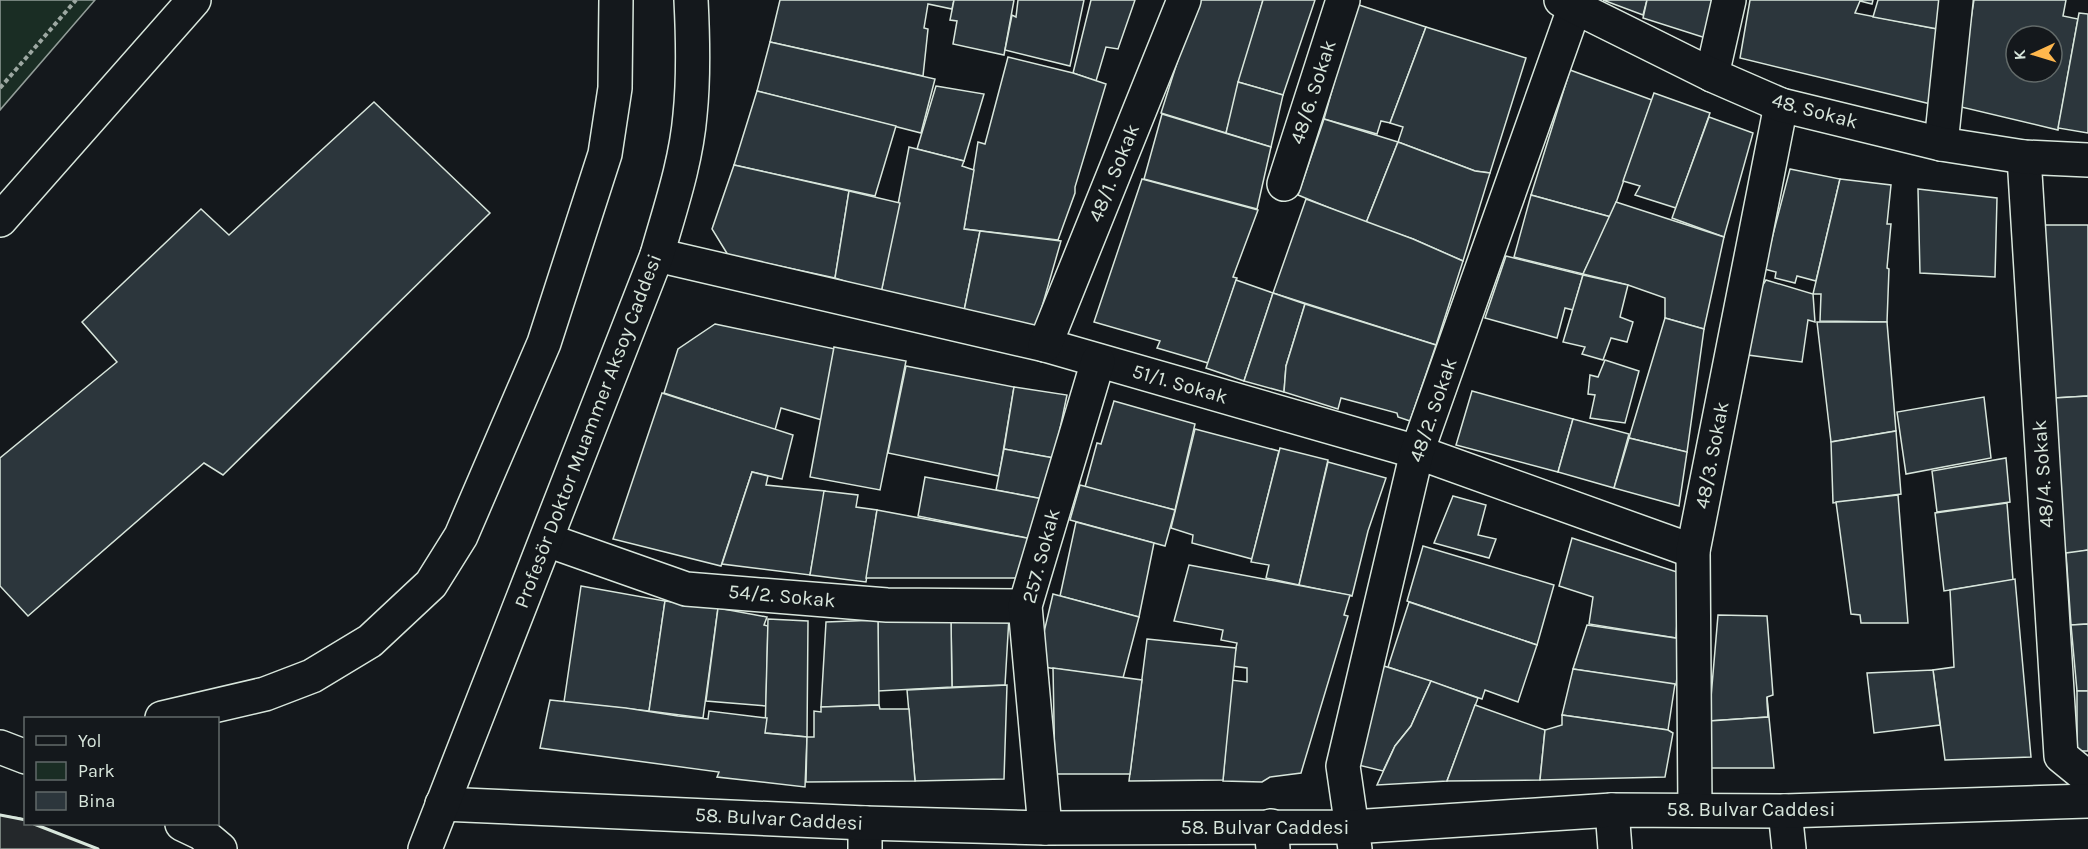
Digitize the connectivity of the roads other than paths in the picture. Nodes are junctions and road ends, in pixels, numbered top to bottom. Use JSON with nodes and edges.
{"nodes":[{"id":1,"x":194,"y":0,"type":"edge"},
{"id":2,"x":616,"y":0,"type":"edge"},
{"id":3,"x":691,"y":0,"type":"edge"},
{"id":4,"x":1184,"y":0,"type":"edge"},
{"id":5,"x":1343,"y":0,"type":"edge"},
{"id":6,"x":1729,"y":0,"type":"edge"},
{"id":7,"x":1956,"y":0,"type":"edge"},
{"id":8,"x":1568,"y":3,"type":"edge"},
{"id":9,"x":1712,"y":75,"type":"junction"},
{"id":10,"x":1781,"y":105,"type":"junction"},
{"id":11,"x":1941,"y":144,"type":"junction"},
{"id":12,"x":2024,"y":157,"type":"junction"},
{"id":13,"x":2088,"y":160,"type":"edge"},
{"id":14,"x":1284,"y":184,"type":"dead end"},
{"id":15,"x":0,"y":220,"type":"edge"},
{"id":16,"x":657,"y":255,"type":"junction"},
{"id":17,"x":1045,"y":345,"type":"junction"},
{"id":18,"x":1098,"y":360,"type":"junction"},
{"id":19,"x":1417,"y":452,"type":"junction"},
{"id":20,"x":547,"y":540,"type":"junction"},
{"id":21,"x":1693,"y":551,"type":"junction"},
{"id":22,"x":1025,"y":606,"type":"junction"},
{"id":23,"x":166,"y":717,"type":"edge"},
{"id":24,"x":24,"y":730,"type":"edge"},
{"id":25,"x":0,"y":732,"type":"edge"},
{"id":26,"x":0,"y":747,"type":"edge"},
{"id":27,"x":24,"y":756,"type":"edge"},
{"id":28,"x":2088,"y":778,"type":"edge"},
{"id":29,"x":2088,"y":801,"type":"edge"},
{"id":30,"x":442,"y":804,"type":"junction"},
{"id":31,"x":1612,"y":810,"type":"junction"},
{"id":32,"x":1695,"y":810,"type":"junction"},
{"id":33,"x":1785,"y":811,"type":"junction"},
{"id":34,"x":184,"y":825,"type":"edge"},
{"id":35,"x":1045,"y":828,"type":"junction"},
{"id":36,"x":865,"y":836,"type":"edge"},
{"id":37,"x":1272,"y":838,"type":"edge"},
{"id":38,"x":1354,"y":838,"type":"edge"},
{"id":39,"x":220,"y":849,"type":"edge"},
{"id":40,"x":426,"y":849,"type":"edge"},
{"id":41,"x":1615,"y":849,"type":"edge"},
{"id":42,"x":1789,"y":849,"type":"edge"}],
"edges":[{"from":1,"to":15,"type":"street"},
{"from":2,"to":23,"type":"street"},
{"from":3,"to":16,"type":"street","name":"Profesör Doktor Muammer Aksoy Caddesi"},
{"from":4,"to":17,"type":"street","name":"48/1. Sokak"},
{"from":5,"to":14,"type":"street","name":"48/6. Sokak"},
{"from":6,"to":9,"type":"street"},
{"from":7,"to":11,"type":"street"},
{"from":8,"to":9,"type":"street","name":"48. Sokak"},
{"from":8,"to":19,"type":"street","name":"48/2. Sokak"},
{"from":9,"to":10,"type":"street","name":"48. Sokak"},
{"from":10,"to":11,"type":"street","name":"48. Sokak"},
{"from":10,"to":21,"type":"street","name":"48/3. Sokak"},
{"from":11,"to":12,"type":"street","name":"48. Sokak"},
{"from":12,"to":13,"type":"street","name":"48. Sokak"},
{"from":12,"to":28,"type":"street","name":"48/4. Sokak"},
{"from":16,"to":17,"type":"street","name":"51/1. Sokak"},
{"from":16,"to":20,"type":"street","name":"Profesör Doktor Muammer Aksoy Caddesi"},
{"from":17,"to":18,"type":"street","name":"51/1. Sokak"},
{"from":18,"to":19,"type":"street","name":"51/1. Sokak"},
{"from":18,"to":22,"type":"street","name":"257. Sokak"},
{"from":19,"to":21,"type":"street","name":"51/1. Sokak"},
{"from":19,"to":38,"type":"street","name":"48/2. Sokak"},
{"from":20,"to":22,"type":"street","name":"54/2. Sokak"},
{"from":20,"to":30,"type":"street","name":"Profesör Doktor Muammer Aksoy Caddesi"},
{"from":21,"to":32,"type":"street","name":"48/3. Sokak"},
{"from":22,"to":35,"type":"street","name":"257. Sokak"},
{"from":24,"to":25,"type":"street"},
{"from":26,"to":27,"type":"street"},
{"from":29,"to":33,"type":"street","name":"58. Bulvar Caddesi"},
{"from":30,"to":36,"type":"street","name":"58. Bulvar Caddesi"},
{"from":30,"to":40,"type":"street","name":"Profesör Doktor Muammer Aksoy Caddesi"},
{"from":31,"to":32,"type":"street","name":"58. Bulvar Caddesi"},
{"from":31,"to":38,"type":"street","name":"58. Bulvar Caddesi"},
{"from":31,"to":41,"type":"street"},
{"from":32,"to":33,"type":"street","name":"58. Bulvar Caddesi"},
{"from":33,"to":42,"type":"street"},
{"from":34,"to":39,"type":"street"},
{"from":35,"to":36,"type":"street","name":"58. Bulvar Caddesi"},
{"from":35,"to":37,"type":"street","name":"58. Bulvar Caddesi"},
{"from":37,"to":38,"type":"street","name":"58. Bulvar Caddesi"}]}
